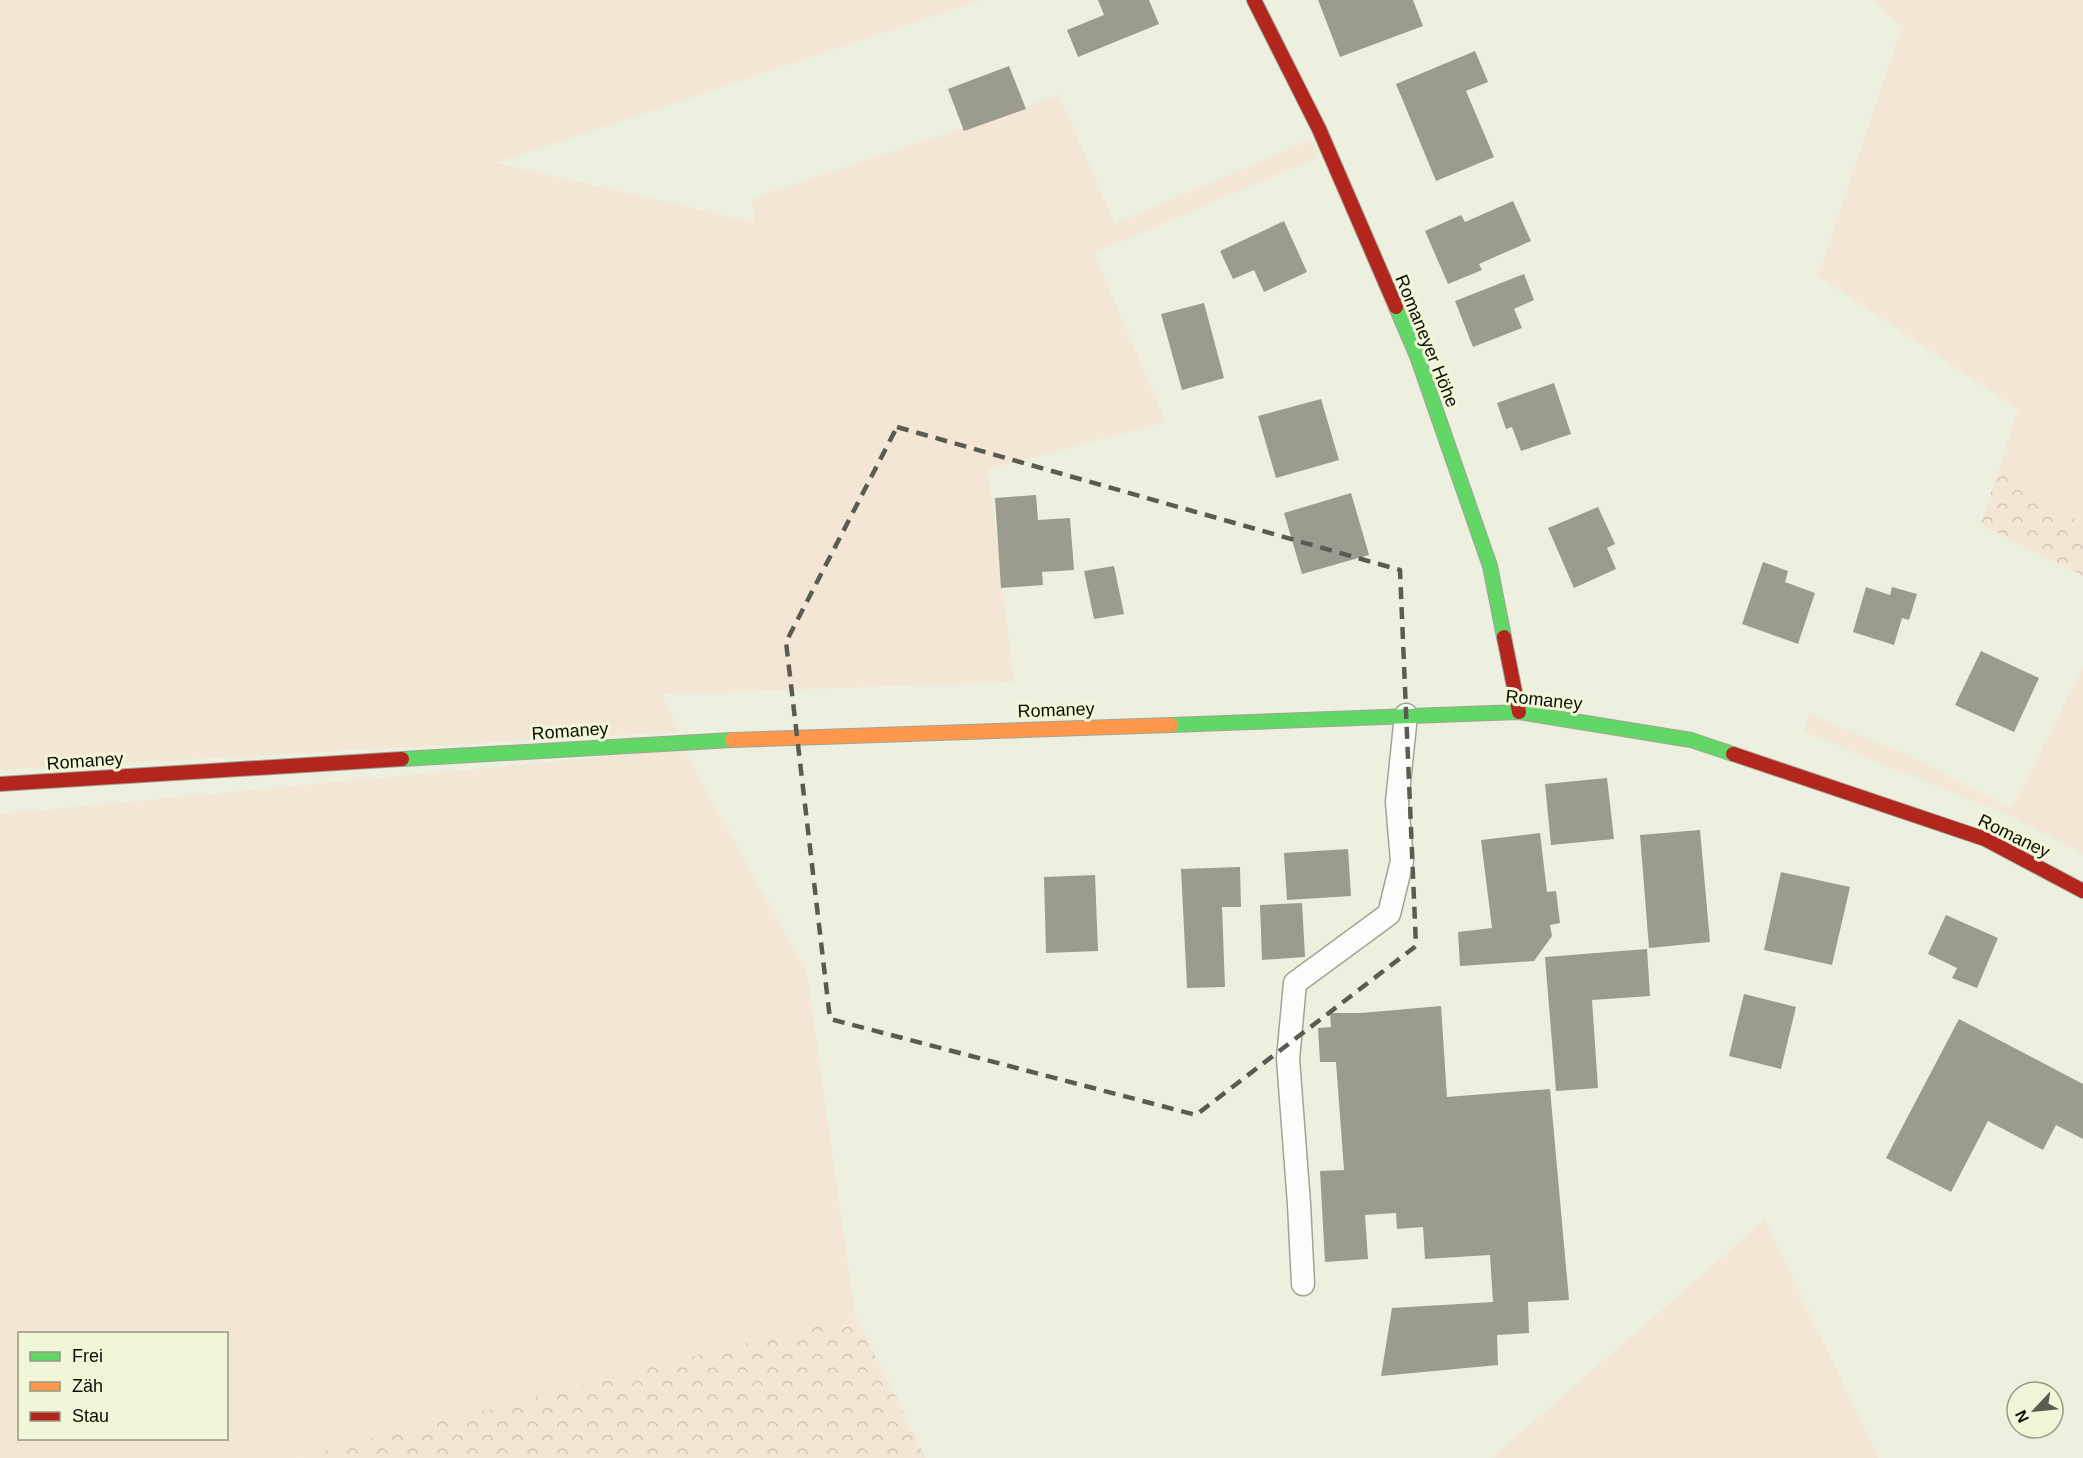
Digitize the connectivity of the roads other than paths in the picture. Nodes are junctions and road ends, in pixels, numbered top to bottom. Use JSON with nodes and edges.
{"nodes":[{"id":1,"x":1254,"y":0,"type":"edge"},
{"id":2,"x":1519,"y":712,"type":"junction"},
{"id":3,"x":1406,"y":716,"type":"junction"},
{"id":4,"x":0,"y":784,"type":"edge"},
{"id":5,"x":2083,"y":891,"type":"edge"},
{"id":6,"x":1302,"y":1284,"type":"dead end"}],
"edges":[{"from":1,"to":2,"type":"main road","name":"Romaneyer Höhe"},
{"from":2,"to":3,"type":"main road","name":"Romaney"},
{"from":2,"to":5,"type":"main road","name":"Romaney"},
{"from":3,"to":4,"type":"main road","name":"Romaney"},
{"from":3,"to":6,"type":"lane"}]}
